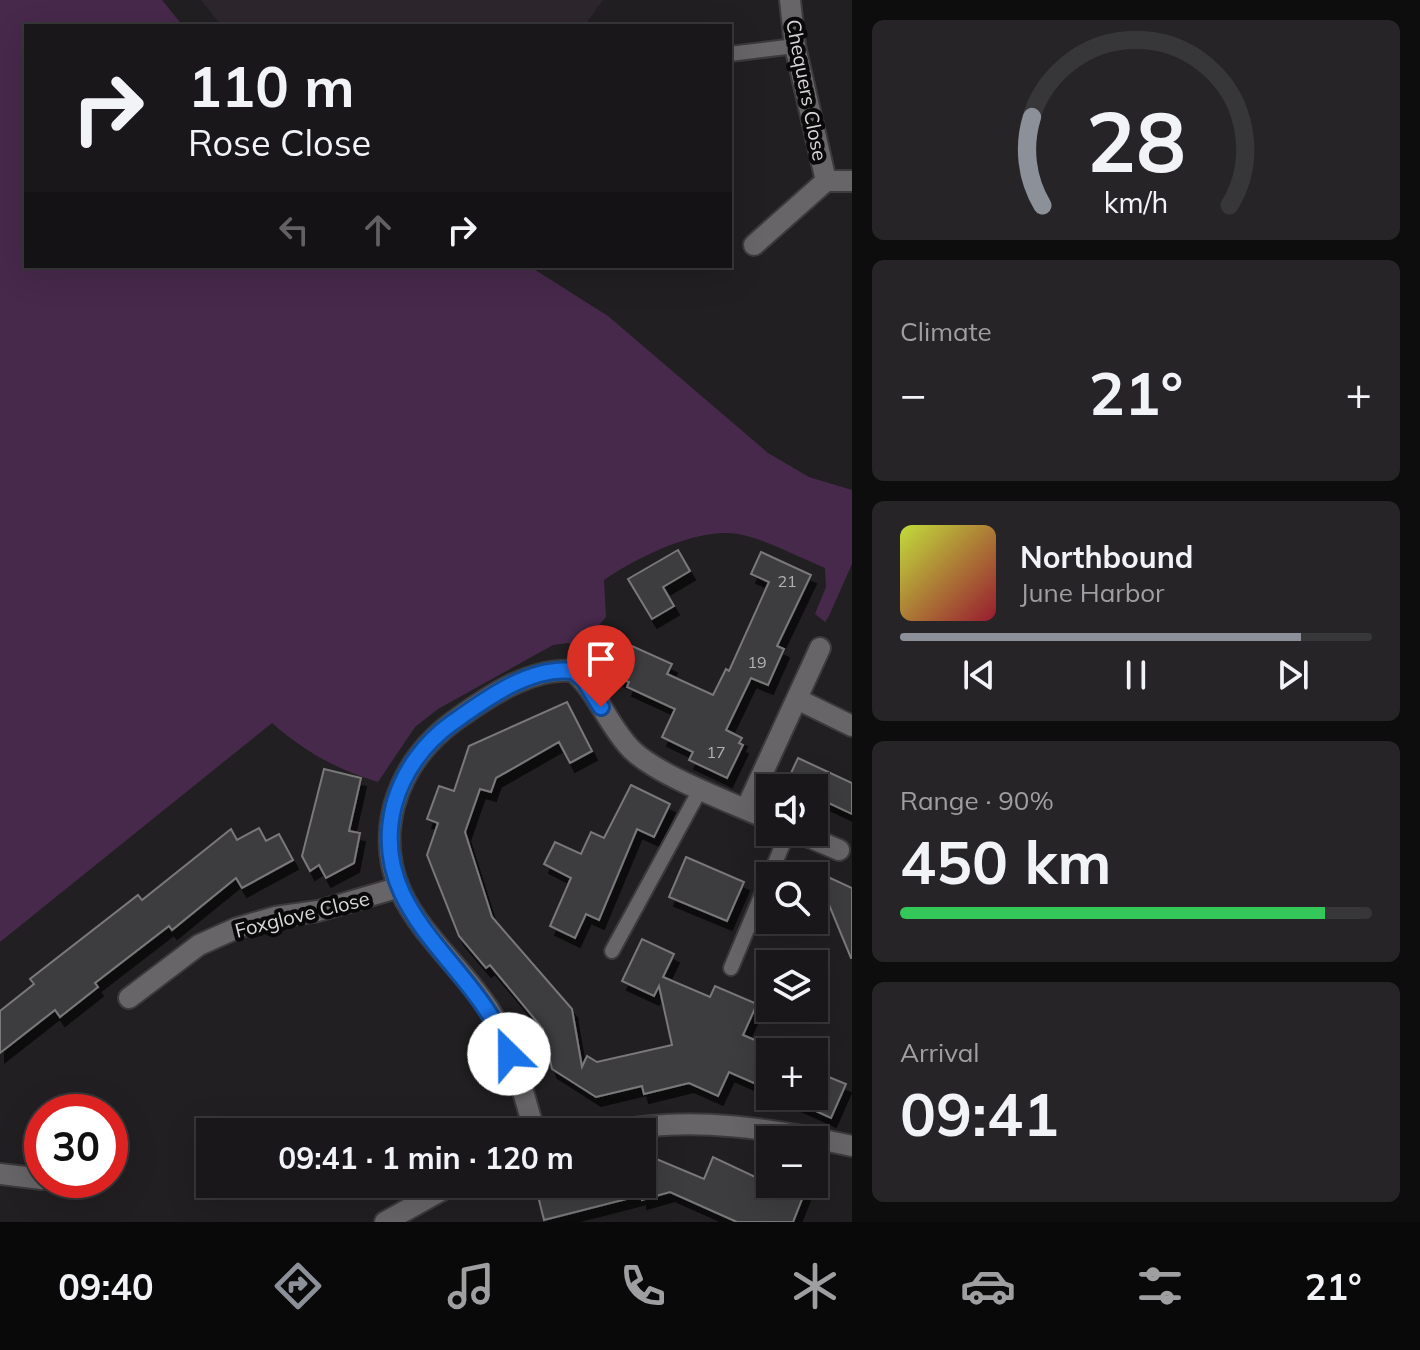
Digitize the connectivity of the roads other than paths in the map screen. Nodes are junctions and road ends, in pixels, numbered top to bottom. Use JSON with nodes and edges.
{"nodes":[{"id":1,"x":790,"y":0,"type":"edge"},
{"id":2,"x":795,"y":46,"type":"junction"},
{"id":3,"x":732,"y":54,"type":"edge"},
{"id":4,"x":826,"y":181,"type":"junction"},
{"id":5,"x":852,"y":181,"type":"edge"},
{"id":6,"x":754,"y":245,"type":"dead end"},
{"id":7,"x":820,"y":648,"type":"dead end"},
{"id":8,"x":797,"y":699,"type":"junction"},
{"id":9,"x":852,"y":726,"type":"edge"},
{"id":10,"x":701,"y":788,"type":"junction"},
{"id":11,"x":746,"y":809,"type":"junction"},
{"id":12,"x":756,"y":814,"type":"edge"},
{"id":13,"x":828,"y":845,"type":"edge"},
{"id":14,"x":782,"y":846,"type":"edge"},
{"id":15,"x":839,"y":850,"type":"dead end"},
{"id":16,"x":397,"y":888,"type":"junction"},
{"id":17,"x":612,"y":951,"type":"dead end"},
{"id":18,"x":731,"y":968,"type":"dead end"},
{"id":19,"x":129,"y":998,"type":"dead end"},
{"id":20,"x":530,"y":1118,"type":"edge"},
{"id":21,"x":656,"y":1125,"type":"edge"},
{"id":22,"x":852,"y":1146,"type":"edge"},
{"id":23,"x":0,"y":1174,"type":"edge"},
{"id":24,"x":24,"y":1177,"type":"edge"},
{"id":25,"x":428,"y":1198,"type":"edge"},
{"id":26,"x":385,"y":1222,"type":"edge"}],
"edges":[{"from":1,"to":2,"type":"street","name":"Chequers Close"},
{"from":2,"to":3,"type":"lane"},
{"from":2,"to":4,"type":"street","name":"Chequers Close"},
{"from":4,"to":5,"type":"street","name":"Chequers Close"},
{"from":4,"to":6,"type":"street","name":"Chequers Close"},
{"from":7,"to":8,"type":"street"},
{"from":8,"to":9,"type":"street"},
{"from":8,"to":11,"type":"street"},
{"from":10,"to":11,"type":"street"},
{"from":10,"to":16,"type":"street"},
{"from":10,"to":17,"type":"lane"},
{"from":11,"to":12,"type":"street"},
{"from":13,"to":15,"type":"street"},
{"from":14,"to":18,"type":"lane"},
{"from":16,"to":19,"type":"street","name":"Foxglove Close"},
{"from":16,"to":20,"type":"street"},
{"from":21,"to":22,"type":"street"},
{"from":23,"to":24,"type":"street"},
{"from":25,"to":26,"type":"street"}]}
